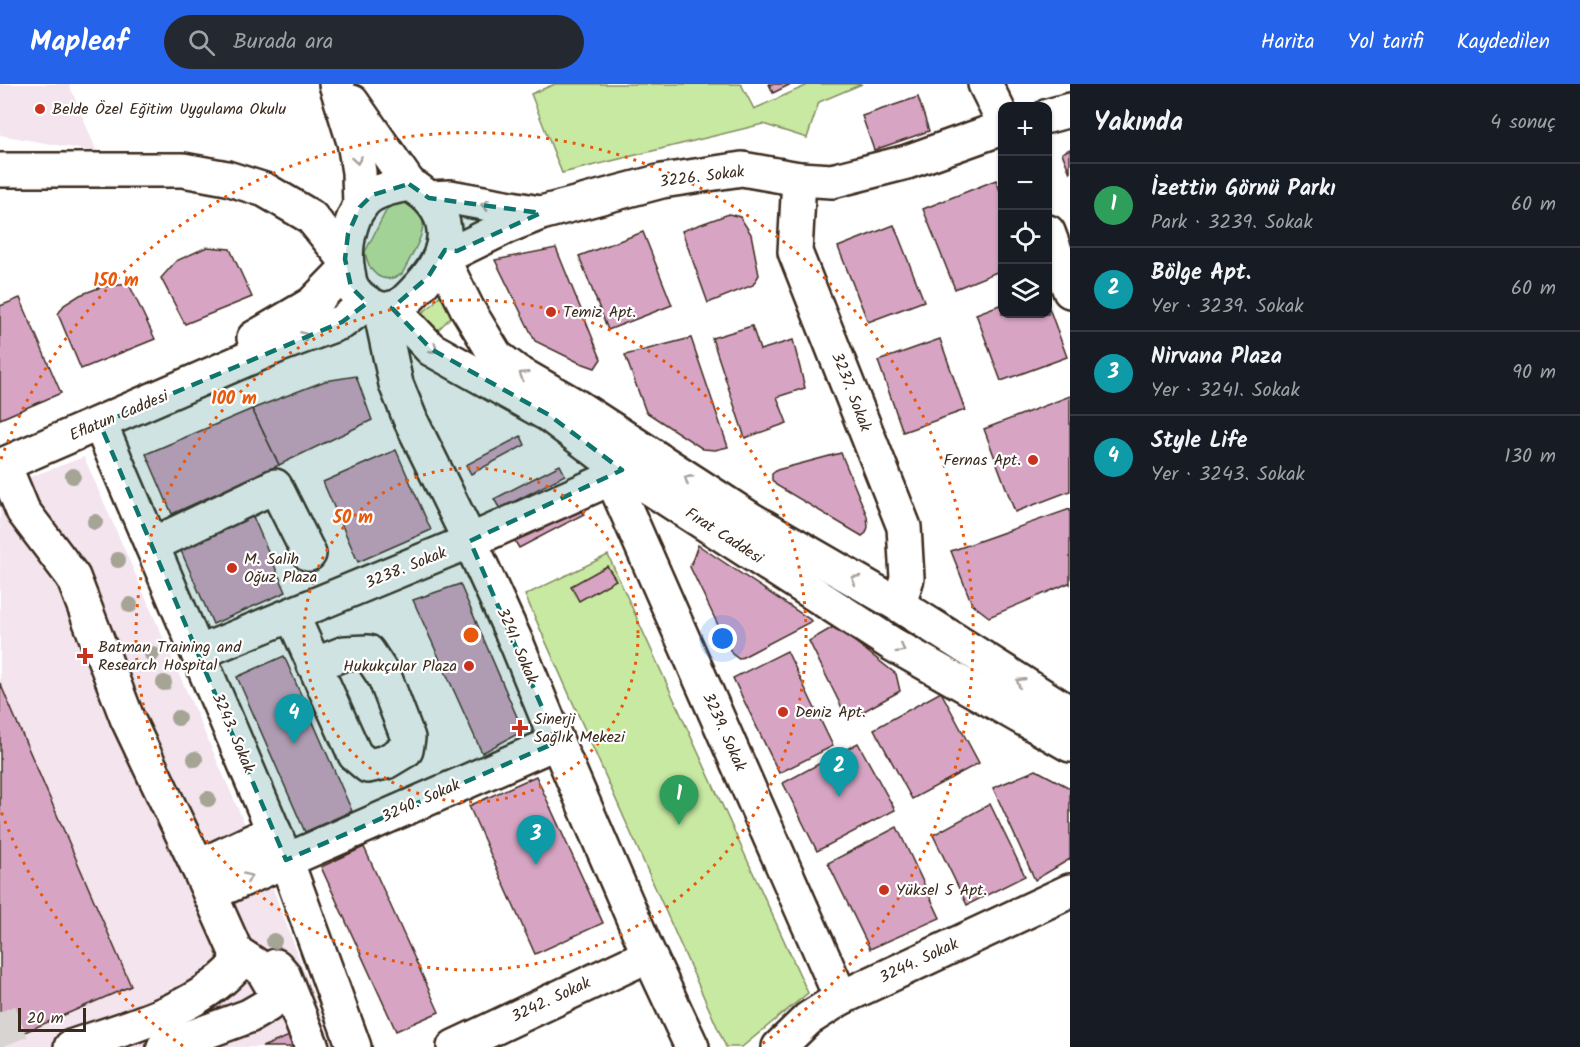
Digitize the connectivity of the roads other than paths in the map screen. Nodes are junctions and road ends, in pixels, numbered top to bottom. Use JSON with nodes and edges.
{"nodes":[{"id":1,"x":337,"y":84,"type":"edge"},
{"id":2,"x":986,"y":84,"type":"edge"},
{"id":3,"x":998,"y":110,"type":"edge"},
{"id":4,"x":1070,"y":110,"type":"edge"},
{"id":5,"x":1052,"y":115,"type":"edge"},
{"id":6,"x":998,"y":129,"type":"edge"},
{"id":7,"x":0,"y":170,"type":"edge"},
{"id":8,"x":800,"y":179,"type":"junction"},
{"id":9,"x":419,"y":191,"type":"junction"},
{"id":10,"x":360,"y":207,"type":"junction"},
{"id":11,"x":541,"y":213,"type":"junction"},
{"id":12,"x":1052,"y":245,"type":"edge"},
{"id":13,"x":441,"y":253,"type":"junction"},
{"id":14,"x":346,"y":263,"type":"junction"},
{"id":15,"x":1070,"y":291,"type":"edge"},
{"id":16,"x":380,"y":307,"type":"junction"},
{"id":17,"x":100,"y":424,"type":"junction"},
{"id":18,"x":1,"y":460,"type":"edge"},
{"id":19,"x":617,"y":474,"type":"junction"},
{"id":20,"x":11,"y":516,"type":"edge"},
{"id":21,"x":470,"y":542,"type":"junction"},
{"id":22,"x":152,"y":545,"type":"junction"},
{"id":23,"x":309,"y":554,"type":"dead end"},
{"id":24,"x":899,"y":605,"type":"junction"},
{"id":25,"x":292,"y":615,"type":"junction"},
{"id":26,"x":198,"y":653,"type":"junction"},
{"id":27,"x":314,"y":665,"type":"dead end"},
{"id":28,"x":1070,"y":713,"type":"edge"},
{"id":29,"x":556,"y":742,"type":"junction"},
{"id":30,"x":1070,"y":745,"type":"edge"},
{"id":31,"x":280,"y":846,"type":"junction"},
{"id":32,"x":204,"y":880,"type":"junction"},
{"id":33,"x":1070,"y":891,"type":"edge"},
{"id":34,"x":231,"y":941,"type":"junction"},
{"id":35,"x":649,"y":955,"type":"junction"},
{"id":36,"x":841,"y":998,"type":"junction"},
{"id":37,"x":814,"y":1033,"type":"edge"},
{"id":38,"x":71,"y":1047,"type":"edge"},
{"id":39,"x":164,"y":1047,"type":"edge"},
{"id":40,"x":312,"y":1047,"type":"edge"},
{"id":41,"x":354,"y":1047,"type":"edge"},
{"id":42,"x":454,"y":1047,"type":"edge"},
{"id":43,"x":692,"y":1047,"type":"edge"},
{"id":44,"x":779,"y":1047,"type":"edge"}],
"edges":[{"from":1,"to":9,"type":"street"},
{"from":1,"to":10,"type":"street","one_way":true},
{"from":2,"to":3,"type":"street"},
{"from":4,"to":5,"type":"street"},
{"from":6,"to":8,"type":"street","name":"3226. Sokak"},
{"from":7,"to":14,"type":"street"},
{"from":8,"to":11,"type":"street","name":"3226. Sokak"},
{"from":8,"to":24,"type":"street","name":"3237. Sokak"},
{"from":9,"to":10,"type":"street"},
{"from":11,"to":9,"type":"street","one_way":true},
{"from":9,"to":13,"type":"street"},
{"from":10,"to":14,"type":"street"},
{"from":11,"to":13,"type":"street","name":"3226. Sokak"},
{"from":12,"to":15,"type":"street"},
{"from":13,"to":16,"type":"street"},
{"from":24,"to":13,"type":"street","one_way":true},
{"from":14,"to":16,"type":"street"},
{"from":14,"to":18,"type":"street","name":"Eflatun Caddesi"},
{"from":17,"to":16,"type":"street","name":"Eflatun Caddesi","one_way":true},
{"from":16,"to":19,"type":"street","name":"Fırat Caddesi","one_way":true},
{"from":16,"to":21,"type":"street","name":"3241. Sokak"},
{"from":17,"to":18,"type":"street","name":"Eflatun Caddesi"},
{"from":17,"to":22,"type":"street","name":"3243. Sokak"},
{"from":18,"to":20,"type":"street"},
{"from":19,"to":21,"type":"street","name":"3238. Sokak"},
{"from":19,"to":30,"type":"street","name":"Fırat Caddesi","one_way":true},
{"from":19,"to":36,"type":"street","name":"3239. Sokak"},
{"from":20,"to":32,"type":"street"},
{"from":21,"to":25,"type":"street","name":"3238. Sokak"},
{"from":21,"to":29,"type":"street","name":"3241. Sokak"},
{"from":22,"to":23,"type":"street"},
{"from":22,"to":26,"type":"street","name":"3243. Sokak"},
{"from":28,"to":24,"type":"street","one_way":true},
{"from":25,"to":26,"type":"street","name":"3238. Sokak"},
{"from":25,"to":27,"type":"street"},
{"from":26,"to":31,"type":"street","name":"3243. Sokak"},
{"from":29,"to":31,"type":"street","name":"3240. Sokak"},
{"from":29,"to":35,"type":"street","name":"3241. Sokak"},
{"from":31,"to":32,"type":"street","name":"3240. Sokak"},
{"from":31,"to":41,"type":"street","name":"3243. Sokak"},
{"from":32,"to":34,"type":"street"},
{"from":33,"to":36,"type":"street","name":"3244. Sokak"},
{"from":34,"to":38,"type":"street"},
{"from":34,"to":39,"type":"street"},
{"from":34,"to":40,"type":"street"},
{"from":35,"to":42,"type":"street","name":"3242. Sokak"},
{"from":35,"to":43,"type":"street","name":"3241. Sokak"},
{"from":36,"to":37,"type":"street","name":"3244. Sokak"},
{"from":37,"to":44,"type":"street","name":"3244. Sokak"}]}
